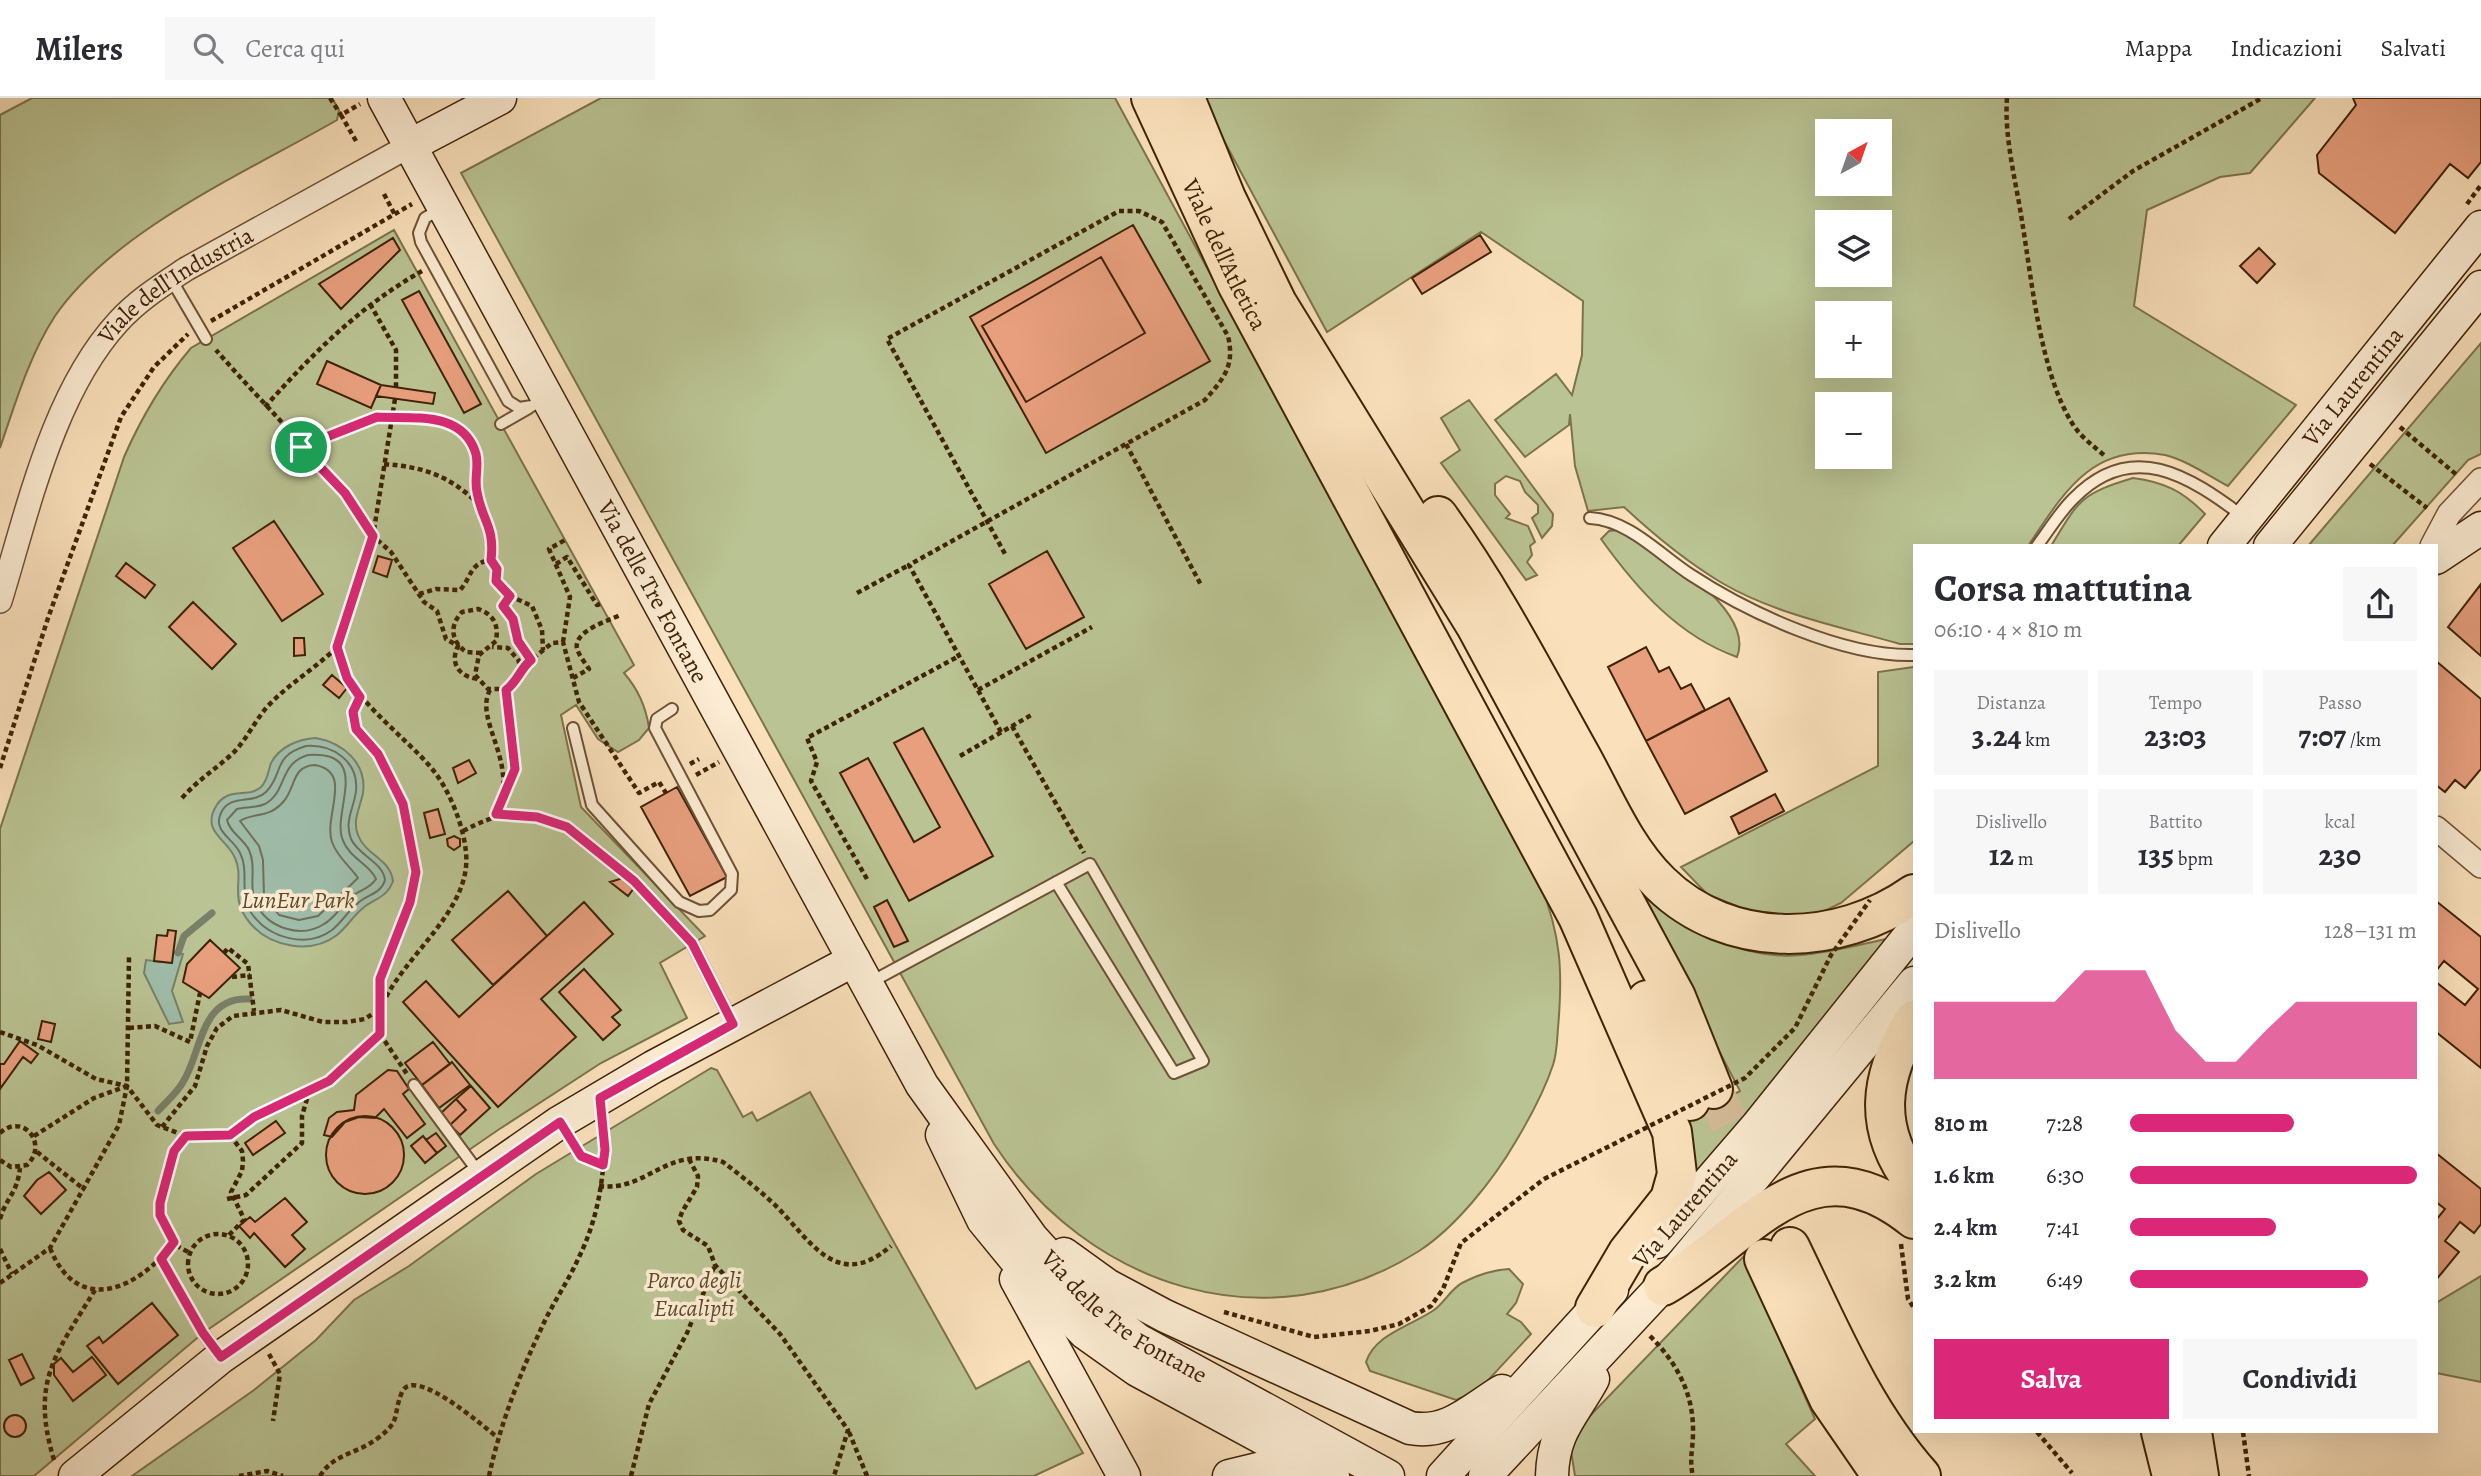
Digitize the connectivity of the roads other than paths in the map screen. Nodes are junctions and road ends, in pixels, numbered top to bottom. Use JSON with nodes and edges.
{"nodes":[{"id":1,"x":500,"y":98,"type":"edge"},
{"id":2,"x":1151,"y":98,"type":"edge"},
{"id":3,"x":1185,"y":98,"type":"edge"},
{"id":4,"x":374,"y":100,"type":"edge"},
{"id":5,"x":409,"y":146,"type":"junction"},
{"id":6,"x":2481,"y":227,"type":"edge"},
{"id":7,"x":171,"y":279,"type":"junction"},
{"id":8,"x":2481,"y":287,"type":"edge"},
{"id":9,"x":206,"y":340,"type":"road end"},
{"id":10,"x":1314,"y":365,"type":"junction"},
{"id":11,"x":539,"y":402,"type":"junction"},
{"id":12,"x":1307,"y":409,"type":"junction"},
{"id":13,"x":501,"y":424,"type":"dead end"},
{"id":14,"x":2476,"y":484,"type":"edge"},
{"id":15,"x":1590,"y":518,"type":"dead end"},
{"id":16,"x":2246,"y":518,"type":"junction"},
{"id":17,"x":2481,"y":528,"type":"edge"},
{"id":18,"x":2039,"y":544,"type":"edge"},
{"id":19,"x":2226,"y":544,"type":"edge"},
{"id":20,"x":2272,"y":544,"type":"edge"},
{"id":21,"x":2433,"y":544,"type":"edge"},
{"id":22,"x":2438,"y":557,"type":"edge"},
{"id":23,"x":0,"y":601,"type":"edge"},
{"id":24,"x":1913,"y":655,"type":"edge"},
{"id":25,"x":672,"y":709,"type":"dead end"},
{"id":26,"x":573,"y":728,"type":"dead end"},
{"id":27,"x":567,"y":827,"type":"road end"},
{"id":28,"x":2438,"y":830,"type":"edge"},
{"id":29,"x":2481,"y":866,"type":"edge"},
{"id":30,"x":1056,"y":882,"type":"junction"},
{"id":31,"x":1913,"y":895,"type":"edge"},
{"id":32,"x":1913,"y":931,"type":"edge"},
{"id":33,"x":860,"y":972,"type":"junction"},
{"id":34,"x":1913,"y":984,"type":"edge"},
{"id":35,"x":1913,"y":1022,"type":"edge"},
{"id":36,"x":733,"y":1024,"type":"junction"},
{"id":37,"x":922,"y":1085,"type":"junction"},
{"id":38,"x":414,"y":1086,"type":"road end"},
{"id":39,"x":481,"y":1176,"type":"junction"},
{"id":40,"x":1000,"y":1192,"type":"junction"},
{"id":41,"x":1911,"y":1205,"type":"edge"},
{"id":42,"x":983,"y":1220,"type":"junction"},
{"id":43,"x":1663,"y":1286,"type":"junction"},
{"id":44,"x":1595,"y":1308,"type":"junction"},
{"id":45,"x":1606,"y":1345,"type":"junction"},
{"id":46,"x":1534,"y":1375,"type":"junction"},
{"id":47,"x":2161,"y":1433,"type":"edge"},
{"id":48,"x":2192,"y":1433,"type":"edge"},
{"id":49,"x":64,"y":1467,"type":"edge"},
{"id":50,"x":1379,"y":1471,"type":"edge"},
{"id":51,"x":1446,"y":1471,"type":"edge"},
{"id":52,"x":1124,"y":1476,"type":"edge"},
{"id":53,"x":1229,"y":1476,"type":"edge"},
{"id":54,"x":1311,"y":1476,"type":"edge"},
{"id":55,"x":1333,"y":1476,"type":"edge"},
{"id":56,"x":1485,"y":1476,"type":"edge"},
{"id":57,"x":1552,"y":1476,"type":"edge"},
{"id":58,"x":1882,"y":1476,"type":"edge"},
{"id":59,"x":1921,"y":1476,"type":"edge"},
{"id":60,"x":2172,"y":1476,"type":"edge"},
{"id":61,"x":2199,"y":1476,"type":"edge"}],
"edges":[{"from":1,"to":5,"type":"main road","name":"Viale dell'Industria"},
{"from":2,"to":12,"type":"highway","name":"Viale dell'Atletica"},
{"from":3,"to":10,"type":"highway","name":"Viale dell'Atletica"},
{"from":4,"to":5,"type":"main road","name":"Via delle Tre Fontane"},
{"from":5,"to":7,"type":"street","name":"Viale dell'Industria"},
{"from":5,"to":11,"type":"main road","name":"Via delle Tre Fontane"},
{"from":6,"to":16,"type":"main road","name":"Via Laurentina"},
{"from":7,"to":9,"type":"lane"},
{"from":7,"to":23,"type":"street","name":"Viale dell'Industria"},
{"from":8,"to":20,"type":"main road","name":"Via Laurentina"},
{"from":10,"to":12,"type":"highway"},
{"from":10,"to":31,"type":"highway"},
{"from":11,"to":13,"type":"lane"},
{"from":11,"to":33,"type":"main road","name":"Via delle Tre Fontane"},
{"from":12,"to":44,"type":"highway"},
{"from":14,"to":21,"type":"street"},
{"from":15,"to":24,"type":"lane"},
{"from":16,"to":18,"type":"lane"},
{"from":16,"to":19,"type":"main road","name":"Via Laurentina"},
{"from":17,"to":22,"type":"main road"},
{"from":25,"to":26,"type":"lane"},
{"from":27,"to":36,"type":"lane"},
{"from":28,"to":29,"type":"street"},
{"from":30,"to":30,"type":"lane"},
{"from":30,"to":33,"type":"lane"},
{"from":32,"to":44,"type":"main road","name":"Via Laurentina"},
{"from":33,"to":36,"type":"main road"},
{"from":33,"to":37,"type":"main road","name":"Via delle Tre Fontane"},
{"from":34,"to":43,"type":"main road","name":"Via Laurentina"},
{"from":35,"to":41,"type":"highway"},
{"from":36,"to":39,"type":"main road"},
{"from":37,"to":40,"type":"main road","name":"Via delle Tre Fontane"},
{"from":37,"to":42,"type":"main road","name":"Via delle Tre Fontane"},
{"from":38,"to":39,"type":"lane"},
{"from":39,"to":49,"type":"main road"},
{"from":40,"to":46,"type":"main road"},
{"from":40,"to":50,"type":"main road","name":"Via delle Tre Fontane"},
{"from":41,"to":43,"type":"highway"},
{"from":42,"to":52,"type":"main road"},
{"from":42,"to":55,"type":"main road","name":"Via delle Tre Fontane"},
{"from":43,"to":45,"type":"main road","name":"Via Laurentina"},
{"from":44,"to":46,"type":"main road","name":"Via Laurentina"},
{"from":45,"to":56,"type":"main road","name":"Via Laurentina"},
{"from":45,"to":57,"type":"main road"},
{"from":46,"to":51,"type":"main road","name":"Via Laurentina"},
{"from":47,"to":60,"type":"highway"},
{"from":48,"to":61,"type":"highway"},
{"from":53,"to":54,"type":"main road"},
{"from":58,"to":59,"type":"highway"}]}
